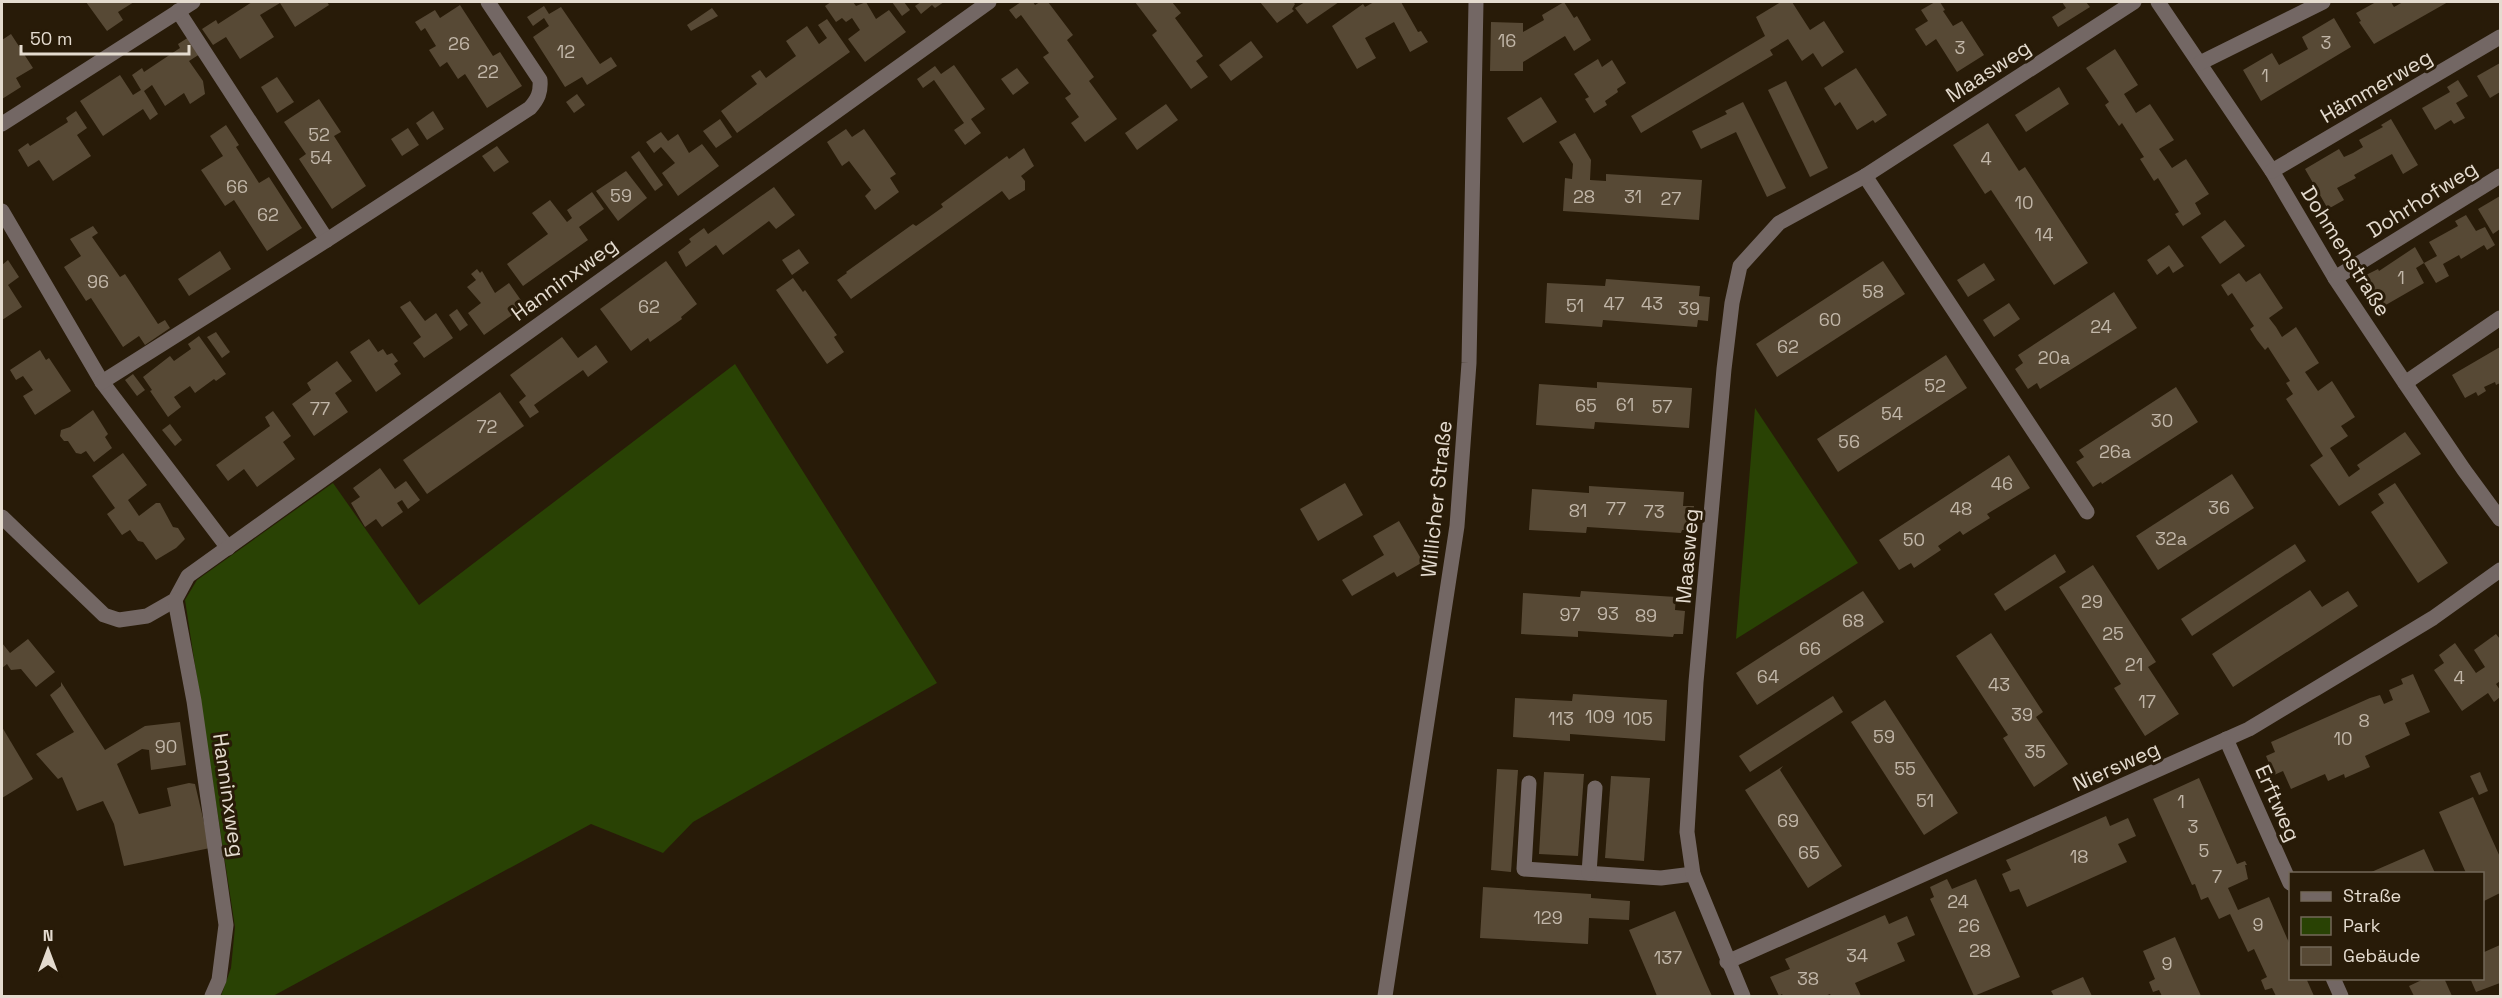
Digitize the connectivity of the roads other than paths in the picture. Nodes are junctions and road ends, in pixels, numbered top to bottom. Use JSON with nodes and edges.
{"nodes":[{"id":1,"x":193,"y":2,"type":"edge"},
{"id":2,"x":488,"y":2,"type":"edge"},
{"id":3,"x":988,"y":2,"type":"edge"},
{"id":4,"x":1476,"y":2,"type":"edge"},
{"id":5,"x":2134,"y":2,"type":"edge"},
{"id":6,"x":2158,"y":2,"type":"edge"},
{"id":7,"x":2323,"y":2,"type":"edge"},
{"id":8,"x":178,"y":11,"type":"junction"},
{"id":9,"x":2500,"y":37,"type":"edge"},
{"id":10,"x":2200,"y":63,"type":"junction"},
{"id":11,"x":2,"y":124,"type":"edge"},
{"id":12,"x":2272,"y":171,"type":"junction"},
{"id":13,"x":1865,"y":176,"type":"junction"},
{"id":14,"x":2500,"y":176,"type":"edge"},
{"id":15,"x":2,"y":211,"type":"edge"},
{"id":16,"x":7,"y":233,"type":"edge"},
{"id":17,"x":327,"y":240,"type":"junction"},
{"id":18,"x":2335,"y":278,"type":"junction"},
{"id":19,"x":2500,"y":318,"type":"edge"},
{"id":20,"x":102,"y":382,"type":"junction"},
{"id":21,"x":2405,"y":383,"type":"junction"},
{"id":22,"x":2495,"y":502,"type":"edge"},
{"id":23,"x":2087,"y":512,"type":"dead end"},
{"id":24,"x":2,"y":517,"type":"edge"},
{"id":25,"x":2500,"y":519,"type":"edge"},
{"id":26,"x":228,"y":548,"type":"junction"},
{"id":27,"x":2500,"y":570,"type":"edge"},
{"id":28,"x":175,"y":600,"type":"junction"},
{"id":29,"x":2226,"y":740,"type":"junction"},
{"id":30,"x":1529,"y":783,"type":"dead end"},
{"id":31,"x":1595,"y":788,"type":"dead end"},
{"id":32,"x":1589,"y":873,"type":"junction"},
{"id":33,"x":1694,"y":874,"type":"junction"},
{"id":34,"x":2289,"y":881,"type":"edge"},
{"id":35,"x":1727,"y":962,"type":"junction"},
{"id":36,"x":2334,"y":980,"type":"edge"},
{"id":37,"x":212,"y":996,"type":"edge"},
{"id":38,"x":1385,"y":996,"type":"edge"},
{"id":39,"x":1743,"y":996,"type":"edge"},
{"id":40,"x":2341,"y":996,"type":"edge"}],
"edges":[{"from":1,"to":8,"type":"street"},
{"from":2,"to":17,"type":"street"},
{"from":3,"to":26,"type":"street","name":"Hanninxweg"},
{"from":4,"to":38,"type":"street","name":"Willicher Straße"},
{"from":5,"to":13,"type":"street","name":"Maasweg"},
{"from":6,"to":10,"type":"street","name":"Dohmenstraße"},
{"from":7,"to":10,"type":"street"},
{"from":8,"to":11,"type":"street"},
{"from":8,"to":17,"type":"street"},
{"from":9,"to":12,"type":"street","name":"Hämmerweg"},
{"from":10,"to":12,"type":"street","name":"Dohmenstraße"},
{"from":12,"to":18,"type":"street","name":"Dohmenstraße"},
{"from":13,"to":23,"type":"street"},
{"from":13,"to":33,"type":"street","name":"Maasweg"},
{"from":14,"to":18,"type":"street","name":"Dohrhofweg"},
{"from":15,"to":16,"type":"street"},
{"from":16,"to":20,"type":"street"},
{"from":17,"to":20,"type":"street"},
{"from":18,"to":21,"type":"street","name":"Dohmenstraße"},
{"from":19,"to":21,"type":"street"},
{"from":20,"to":26,"type":"street"},
{"from":21,"to":22,"type":"street","name":"Dohmenstraße"},
{"from":22,"to":25,"type":"street","name":"Dohmenstraße"},
{"from":24,"to":28,"type":"street","name":"Hanninxweg"},
{"from":26,"to":28,"type":"street","name":"Hanninxweg"},
{"from":27,"to":29,"type":"street","name":"Niersweg"},
{"from":28,"to":37,"type":"street","name":"Hanninxweg"},
{"from":29,"to":34,"type":"street","name":"Erftweg"},
{"from":29,"to":35,"type":"street","name":"Niersweg"},
{"from":30,"to":32,"type":"street"},
{"from":31,"to":32,"type":"street"},
{"from":32,"to":33,"type":"street"},
{"from":33,"to":35,"type":"street","name":"Maasweg"},
{"from":35,"to":39,"type":"street","name":"Maasweg"},
{"from":36,"to":40,"type":"street"}]}
